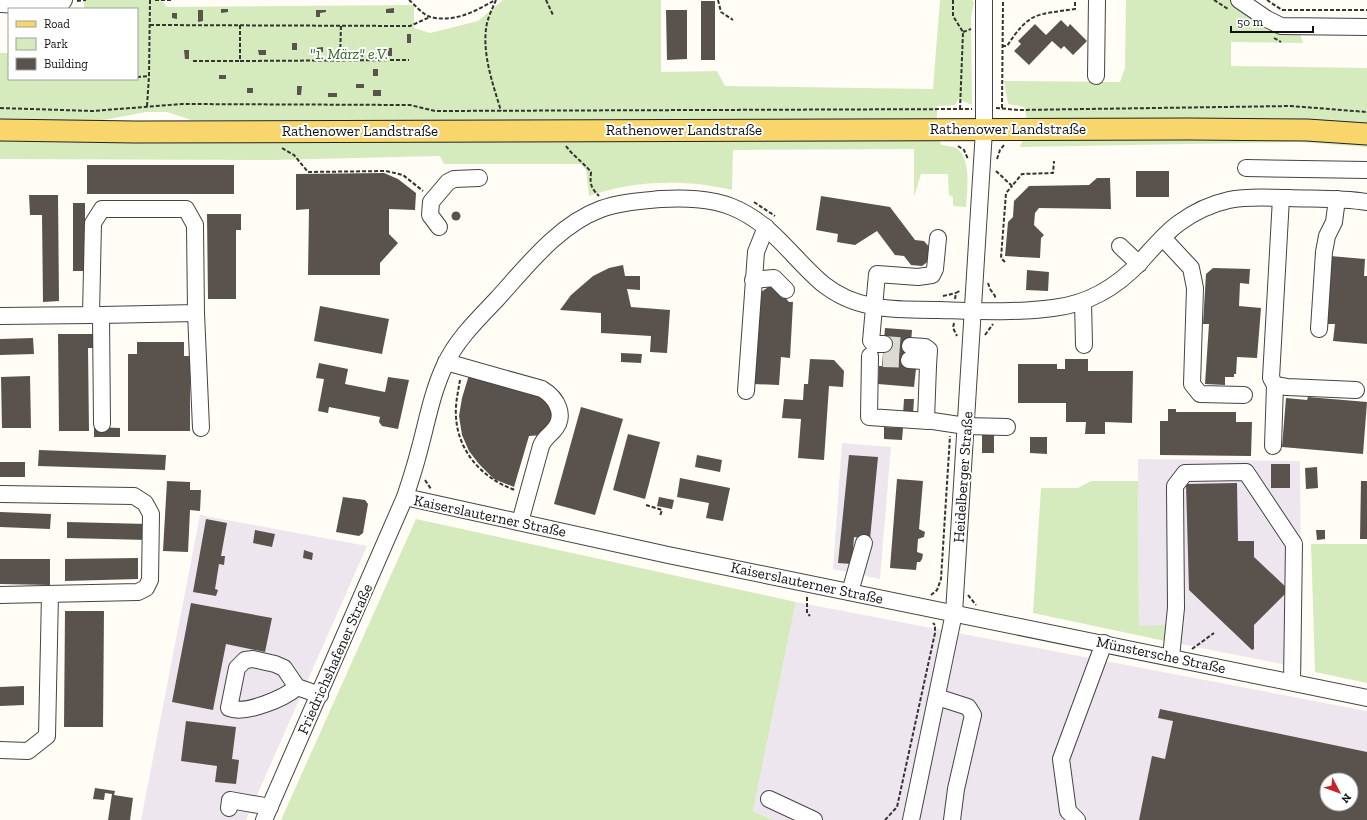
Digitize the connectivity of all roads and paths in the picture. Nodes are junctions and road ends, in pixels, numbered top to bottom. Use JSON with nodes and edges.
{"nodes":[{"id":1,"x":64,"y":0,"type":"edge"},
{"id":2,"x":150,"y":0,"type":"edge"},
{"id":3,"x":155,"y":0,"type":"edge"},
{"id":4,"x":171,"y":0,"type":"edge"},
{"id":5,"x":409,"y":0,"type":"edge"},
{"id":6,"x":496,"y":0,"type":"edge"},
{"id":7,"x":546,"y":0,"type":"edge"},
{"id":8,"x":718,"y":0,"type":"edge"},
{"id":9,"x":953,"y":0,"type":"edge"},
{"id":10,"x":984,"y":0,"type":"edge"},
{"id":11,"x":1003,"y":0,"type":"edge"},
{"id":12,"x":1075,"y":0,"type":"edge"},
{"id":13,"x":1097,"y":0,"type":"edge"},
{"id":14,"x":1239,"y":0,"type":"edge"},
{"id":15,"x":1267,"y":0,"type":"edge"},
{"id":16,"x":166,"y":1,"type":"edge"},
{"id":17,"x":0,"y":4,"type":"edge"},
{"id":18,"x":1367,"y":10,"type":"edge"},
{"id":19,"x":553,"y":15,"type":"dead end"},
{"id":20,"x":430,"y":17,"type":"junction"},
{"id":21,"x":733,"y":20,"type":"dead end"},
{"id":22,"x":150,"y":25,"type":"junction"},
{"id":23,"x":240,"y":25,"type":"junction"},
{"id":24,"x":341,"y":25,"type":"junction"},
{"id":25,"x":1367,"y":27,"type":"edge"},
{"id":26,"x":1002,"y":46,"type":"junction"},
{"id":27,"x":340,"y":60,"type":"junction"},
{"id":28,"x":409,"y":60,"type":"dead end"},
{"id":29,"x":193,"y":61,"type":"dead end"},
{"id":30,"x":240,"y":61,"type":"junction"},
{"id":31,"x":149,"y":76,"type":"junction"},
{"id":32,"x":1096,"y":76,"type":"dead end"},
{"id":33,"x":138,"y":77,"type":"edge"},
{"id":34,"x":147,"y":106,"type":"junction"},
{"id":35,"x":0,"y":108,"type":"edge"},
{"id":36,"x":984,"y":108,"type":"junction"},
{"id":37,"x":1002,"y":108,"type":"junction"},
{"id":38,"x":960,"y":109,"type":"junction"},
{"id":39,"x":501,"y":111,"type":"junction"},
{"id":40,"x":1367,"y":112,"type":"edge"},
{"id":41,"x":943,"y":119,"type":"junction"},
{"id":42,"x":1015,"y":128,"type":"junction"},
{"id":43,"x":0,"y":130,"type":"edge"},
{"id":44,"x":984,"y":130,"type":"junction"},
{"id":45,"x":558,"y":131,"type":"junction"},
{"id":46,"x":1367,"y":134,"type":"edge"},
{"id":47,"x":956,"y":144,"type":"dead end"},
{"id":48,"x":1054,"y":161,"type":"dead end"},
{"id":49,"x":996,"y":162,"type":"dead end"},
{"id":50,"x":969,"y":164,"type":"dead end"},
{"id":51,"x":996,"y":166,"type":"dead end"},
{"id":52,"x":1246,"y":168,"type":"dead end"},
{"id":53,"x":1367,"y":170,"type":"edge"},
{"id":54,"x":996,"y":171,"type":"junction"},
{"id":55,"x":308,"y":172,"type":"dead end"},
{"id":56,"x":479,"y":178,"type":"dead end"},
{"id":57,"x":995,"y":178,"type":"dead end"},
{"id":58,"x":1012,"y":186,"type":"junction"},
{"id":59,"x":1281,"y":198,"type":"junction"},
{"id":60,"x":593,"y":199,"type":"dead end"},
{"id":61,"x":1337,"y":199,"type":"junction"},
{"id":62,"x":750,"y":200,"type":"dead end"},
{"id":63,"x":431,"y":202,"type":"junction"},
{"id":64,"x":1367,"y":202,"type":"edge"},
{"id":65,"x":771,"y":222,"type":"junction"},
{"id":66,"x":439,"y":226,"type":"dead end"},
{"id":67,"x":938,"y":238,"type":"dead end"},
{"id":68,"x":1163,"y":238,"type":"junction"},
{"id":69,"x":1120,"y":246,"type":"dead end"},
{"id":70,"x":1005,"y":262,"type":"dead end"},
{"id":71,"x":1139,"y":264,"type":"junction"},
{"id":72,"x":753,"y":280,"type":"junction"},
{"id":73,"x":988,"y":281,"type":"dead end"},
{"id":74,"x":964,"y":288,"type":"dead end"},
{"id":75,"x":990,"y":289,"type":"dead end"},
{"id":76,"x":786,"y":290,"type":"dead end"},
{"id":77,"x":956,"y":293,"type":"junction"},
{"id":78,"x":938,"y":297,"type":"dead end"},
{"id":79,"x":1083,"y":302,"type":"junction"},
{"id":80,"x":874,"y":306,"type":"junction"},
{"id":81,"x":973,"y":310,"type":"junction"},
{"id":82,"x":196,"y":312,"type":"junction"},
{"id":83,"x":96,"y":315,"type":"junction"},
{"id":84,"x":0,"y":316,"type":"edge"},
{"id":85,"x":952,"y":317,"type":"junction"},
{"id":86,"x":994,"y":324,"type":"dead end"},
{"id":87,"x":1319,"y":329,"type":"dead end"},
{"id":88,"x":958,"y":338,"type":"dead end"},
{"id":89,"x":982,"y":339,"type":"dead end"},
{"id":90,"x":1084,"y":345,"type":"dead end"},
{"id":91,"x":910,"y":353,"type":"tunnel mouth"},
{"id":92,"x":446,"y":362,"type":"junction"},
{"id":93,"x":462,"y":367,"type":"junction"},
{"id":94,"x":1275,"y":384,"type":"junction"},
{"id":95,"x":1356,"y":390,"type":"dead end"},
{"id":96,"x":746,"y":391,"type":"dead end"},
{"id":97,"x":1244,"y":395,"type":"dead end"},
{"id":98,"x":928,"y":421,"type":"junction"},
{"id":99,"x":102,"y":424,"type":"dead end"},
{"id":100,"x":959,"y":424,"type":"junction"},
{"id":101,"x":1007,"y":427,"type":"dead end"},
{"id":102,"x":201,"y":428,"type":"dead end"},
{"id":103,"x":1273,"y":446,"type":"dead end"},
{"id":104,"x":414,"y":472,"type":"junction"},
{"id":105,"x":435,"y":492,"type":"dead end"},
{"id":106,"x":0,"y":494,"type":"edge"},
{"id":107,"x":527,"y":495,"type":"junction"},
{"id":108,"x":405,"y":497,"type":"junction"},
{"id":109,"x":646,"y":505,"type":"dead end"},
{"id":110,"x":660,"y":516,"type":"dead end"},
{"id":111,"x":520,"y":522,"type":"junction"},
{"id":112,"x":864,"y":543,"type":"dead end"},
{"id":113,"x":802,"y":592,"type":"dead end"},
{"id":114,"x":850,"y":592,"type":"junction"},
{"id":115,"x":50,"y":594,"type":"junction"},
{"id":116,"x":0,"y":595,"type":"edge"},
{"id":117,"x":930,"y":602,"type":"junction"},
{"id":118,"x":954,"y":613,"type":"junction"},
{"id":119,"x":810,"y":616,"type":"dead end"},
{"id":120,"x":1214,"y":633,"type":"dead end"},
{"id":121,"x":1104,"y":643,"type":"junction"},
{"id":122,"x":1191,"y":649,"type":"dead end"},
{"id":123,"x":1171,"y":657,"type":"junction"},
{"id":124,"x":1292,"y":682,"type":"junction"},
{"id":125,"x":297,"y":687,"type":"dead end"},
{"id":126,"x":320,"y":695,"type":"junction"},
{"id":127,"x":937,"y":698,"type":"junction"},
{"id":128,"x":1367,"y":698,"type":"edge"},
{"id":129,"x":0,"y":750,"type":"edge"},
{"id":130,"x":769,"y":799,"type":"dead end"},
{"id":131,"x":229,"y":808,"type":"dead end"},
{"id":132,"x":267,"y":814,"type":"edge"},
{"id":133,"x":814,"y":820,"type":"edge"},
{"id":134,"x":885,"y":820,"type":"edge"},
{"id":135,"x":911,"y":820,"type":"edge"},
{"id":136,"x":952,"y":820,"type":"edge"},
{"id":137,"x":1076,"y":820,"type":"edge"}],
"edges":[{"from":1,"to":17,"type":"street"},
{"from":2,"to":22,"type":"path"},
{"from":3,"to":16,"type":"path"},
{"from":4,"to":16,"type":"path"},
{"from":5,"to":20,"type":"path"},
{"from":6,"to":20,"type":"path"},
{"from":6,"to":39,"type":"path"},
{"from":7,"to":19,"type":"path"},
{"from":8,"to":21,"type":"path"},
{"from":9,"to":38,"type":"path"},
{"from":10,"to":36,"type":"street","name":"Heidelberger Straße"},
{"from":11,"to":26,"type":"path"},
{"from":12,"to":26,"type":"path"},
{"from":13,"to":32,"type":"street"},
{"from":14,"to":25,"type":"street"},
{"from":15,"to":18,"type":"path"},
{"from":20,"to":24,"type":"path"},
{"from":22,"to":23,"type":"path"},
{"from":22,"to":31,"type":"path"},
{"from":23,"to":24,"type":"path"},
{"from":23,"to":30,"type":"path"},
{"from":24,"to":27,"type":"path"},
{"from":26,"to":37,"type":"path"},
{"from":27,"to":28,"type":"path"},
{"from":27,"to":30,"type":"path"},
{"from":29,"to":30,"type":"path"},
{"from":31,"to":33,"type":"path"},
{"from":31,"to":34,"type":"path"},
{"from":34,"to":35,"type":"path"},
{"from":34,"to":39,"type":"path"},
{"from":36,"to":37,"type":"path"},
{"from":36,"to":38,"type":"path"},
{"from":36,"to":44,"type":"street","name":"Heidelberger Straße"},
{"from":37,"to":42,"type":"path"},
{"from":38,"to":41,"type":"path"},
{"from":39,"to":41,"type":"path"},
{"from":40,"to":42,"type":"path"},
{"from":41,"to":44,"type":"main road","name":"Rathenower Landstraße"},
{"from":41,"to":45,"type":"main road","name":"Rathenower Landstraße"},
{"from":42,"to":44,"type":"main road","name":"Rathenower Landstraße"},
{"from":42,"to":46,"type":"main road","name":"Rathenower Landstraße"},
{"from":42,"to":49,"type":"path"},
{"from":43,"to":45,"type":"main road","name":"Rathenower Landstraße"},
{"from":44,"to":81,"type":"street","name":"Heidelberger Straße"},
{"from":45,"to":60,"type":"path"},
{"from":47,"to":50,"type":"path"},
{"from":48,"to":58,"type":"path"},
{"from":51,"to":54,"type":"path"},
{"from":52,"to":53,"type":"street"},
{"from":54,"to":57,"type":"path"},
{"from":54,"to":58,"type":"path"},
{"from":55,"to":63,"type":"path"},
{"from":56,"to":63,"type":"street"},
{"from":58,"to":70,"type":"path"},
{"from":59,"to":61,"type":"street"},
{"from":59,"to":68,"type":"street"},
{"from":59,"to":94,"type":"street"},
{"from":61,"to":64,"type":"street"},
{"from":61,"to":87,"type":"street"},
{"from":62,"to":65,"type":"path"},
{"from":63,"to":66,"type":"street"},
{"from":65,"to":72,"type":"street"},
{"from":65,"to":80,"type":"street","name":"Kaiserslauterner Straße"},
{"from":65,"to":92,"type":"street","name":"Kaiserslauterner Straße"},
{"from":67,"to":80,"type":"street"},
{"from":68,"to":71,"type":"street"},
{"from":68,"to":97,"type":"street"},
{"from":69,"to":71,"type":"street"},
{"from":71,"to":79,"type":"street"},
{"from":72,"to":76,"type":"street"},
{"from":72,"to":96,"type":"street"},
{"from":73,"to":75,"type":"path"},
{"from":74,"to":77,"type":"path"},
{"from":77,"to":78,"type":"path"},
{"from":77,"to":85,"type":"path"},
{"from":79,"to":81,"type":"street"},
{"from":79,"to":90,"type":"street"},
{"from":80,"to":85,"type":"street","name":"Kaiserslauterner Straße"},
{"from":80,"to":98,"type":"street"},
{"from":81,"to":85,"type":"street","name":"Kaiserslauterner Straße"},
{"from":81,"to":100,"type":"street","name":"Heidelberger Straße"},
{"from":82,"to":83,"type":"street"},
{"from":82,"to":83,"type":"street"},
{"from":82,"to":102,"type":"street"},
{"from":83,"to":84,"type":"street"},
{"from":83,"to":99,"type":"street"},
{"from":85,"to":88,"type":"path"},
{"from":86,"to":89,"type":"path"},
{"from":91,"to":98,"type":"street"},
{"from":92,"to":93,"type":"street"},
{"from":92,"to":104,"type":"street","name":"Kaiserslauterner Straße"},
{"from":93,"to":107,"type":"path"},
{"from":93,"to":107,"type":"street"},
{"from":94,"to":95,"type":"street"},
{"from":94,"to":103,"type":"street"},
{"from":98,"to":100,"type":"street"},
{"from":100,"to":101,"type":"street"},
{"from":100,"to":117,"type":"path"},
{"from":100,"to":118,"type":"street","name":"Heidelberger Straße"},
{"from":104,"to":105,"type":"path"},
{"from":104,"to":108,"type":"street","name":"Kaiserslauterner Straße"},
{"from":106,"to":115,"type":"street"},
{"from":107,"to":111,"type":"street"},
{"from":108,"to":111,"type":"street","name":"Kaiserslauterner Straße"},
{"from":108,"to":126,"type":"street","name":"Friedrichshafener Straße"},
{"from":109,"to":110,"type":"path"},
{"from":111,"to":114,"type":"street","name":"Kaiserslauterner Straße"},
{"from":112,"to":114,"type":"street"},
{"from":113,"to":119,"type":"path"},
{"from":114,"to":117,"type":"street","name":"Kaiserslauterner Straße"},
{"from":115,"to":116,"type":"street"},
{"from":115,"to":129,"type":"street"},
{"from":117,"to":118,"type":"street","name":"Kaiserslauterner Straße"},
{"from":117,"to":134,"type":"path"},
{"from":118,"to":121,"type":"street","name":"Münstersche Straße"},
{"from":118,"to":127,"type":"street","name":"Heidelberger Straße"},
{"from":120,"to":122,"type":"path"},
{"from":121,"to":123,"type":"street","name":"Münstersche Straße"},
{"from":121,"to":137,"type":"street"},
{"from":123,"to":124,"type":"street","name":"Münstersche Straße"},
{"from":123,"to":124,"type":"street"},
{"from":124,"to":128,"type":"street","name":"Münstersche Straße"},
{"from":125,"to":126,"type":"street"},
{"from":126,"to":132,"type":"street","name":"Friedrichshafener Straße"},
{"from":127,"to":135,"type":"street","name":"Heidelberger Straße"},
{"from":127,"to":136,"type":"street"},
{"from":130,"to":133,"type":"street"},
{"from":131,"to":132,"type":"street"}]}
